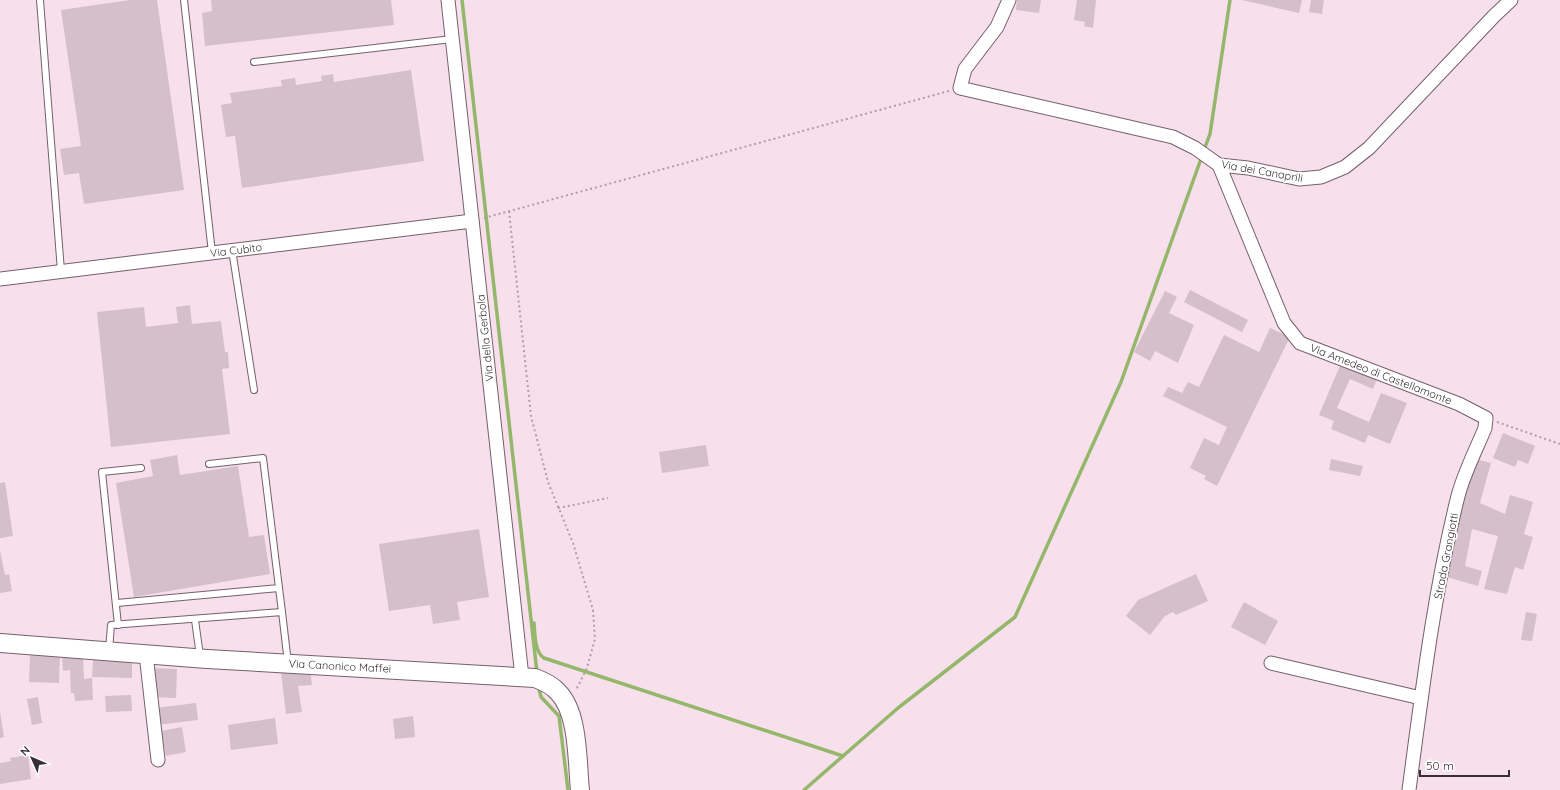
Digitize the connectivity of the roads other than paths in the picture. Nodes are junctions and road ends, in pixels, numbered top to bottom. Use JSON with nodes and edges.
{"nodes":[{"id":1,"x":40,"y":0,"type":"edge"},
{"id":2,"x":184,"y":0,"type":"edge"},
{"id":3,"x":448,"y":0,"type":"edge"},
{"id":4,"x":1009,"y":0,"type":"edge"},
{"id":5,"x":1511,"y":0,"type":"edge"},
{"id":6,"x":452,"y":39,"type":"junction"},
{"id":7,"x":254,"y":62,"type":"dead end"},
{"id":8,"x":1219,"y":165,"type":"junction"},
{"id":9,"x":477,"y":220,"type":"junction"},
{"id":10,"x":232,"y":250,"type":"junction"},
{"id":11,"x":212,"y":253,"type":"junction"},
{"id":12,"x":61,"y":271,"type":"junction"},
{"id":13,"x":0,"y":279,"type":"edge"},
{"id":14,"x":254,"y":390,"type":"dead end"},
{"id":15,"x":1486,"y":418,"type":"joint"},
{"id":16,"x":209,"y":464,"type":"dead end"},
{"id":17,"x":141,"y":468,"type":"dead end"},
{"id":18,"x":278,"y":588,"type":"junction"},
{"id":19,"x":117,"y":602,"type":"junction"},
{"id":20,"x":282,"y":612,"type":"junction"},
{"id":21,"x":195,"y":620,"type":"junction"},
{"id":22,"x":118,"y":624,"type":"junction"},
{"id":23,"x":0,"y":643,"type":"edge"},
{"id":24,"x":109,"y":651,"type":"junction"},
{"id":25,"x":146,"y":654,"type":"junction"},
{"id":26,"x":200,"y":658,"type":"junction"},
{"id":27,"x":288,"y":663,"type":"junction"},
{"id":28,"x":1270,"y":663,"type":"dead end"},
{"id":29,"x":534,"y":679,"type":"junction"},
{"id":30,"x":1421,"y":698,"type":"junction"},
{"id":31,"x":158,"y":760,"type":"dead end"},
{"id":32,"x":580,"y":790,"type":"edge"},
{"id":33,"x":1409,"y":790,"type":"edge"}],
"edges":[{"from":1,"to":12,"type":"lane"},
{"from":2,"to":11,"type":"lane"},
{"from":3,"to":6,"type":"street","name":"Via della Gerbola"},
{"from":4,"to":8,"type":"street","name":"Via dei Canaprili"},
{"from":5,"to":8,"type":"street","name":"Via dei Canaprili"},
{"from":6,"to":7,"type":"lane"},
{"from":6,"to":9,"type":"street","name":"Via della Gerbola"},
{"from":8,"to":15,"type":"street","name":"Via Amedeo di Castellamonte"},
{"from":9,"to":10,"type":"street","name":"Via Cubito"},
{"from":9,"to":29,"type":"street","name":"Via della Gerbola"},
{"from":10,"to":11,"type":"street","name":"Via Cubito"},
{"from":10,"to":14,"type":"lane"},
{"from":11,"to":12,"type":"street","name":"Via Cubito"},
{"from":12,"to":13,"type":"street","name":"Via Cubito"},
{"from":15,"to":30,"type":"street","name":"Strada Grangiotti"},
{"from":16,"to":18,"type":"lane"},
{"from":17,"to":19,"type":"lane"},
{"from":18,"to":19,"type":"lane"},
{"from":18,"to":20,"type":"lane"},
{"from":19,"to":22,"type":"lane"},
{"from":20,"to":21,"type":"lane"},
{"from":20,"to":27,"type":"lane"},
{"from":21,"to":22,"type":"lane"},
{"from":21,"to":26,"type":"lane"},
{"from":22,"to":24,"type":"lane"},
{"from":23,"to":24,"type":"street","name":"Via Canonico Maffei"},
{"from":24,"to":25,"type":"street","name":"Via Canonico Maffei"},
{"from":25,"to":26,"type":"street","name":"Via Canonico Maffei"},
{"from":25,"to":31,"type":"street"},
{"from":26,"to":27,"type":"street","name":"Via Canonico Maffei"},
{"from":27,"to":29,"type":"street","name":"Via Canonico Maffei"},
{"from":28,"to":30,"type":"street"},
{"from":29,"to":32,"type":"street"},
{"from":30,"to":33,"type":"street","name":"Strada Grangiotti"}]}
